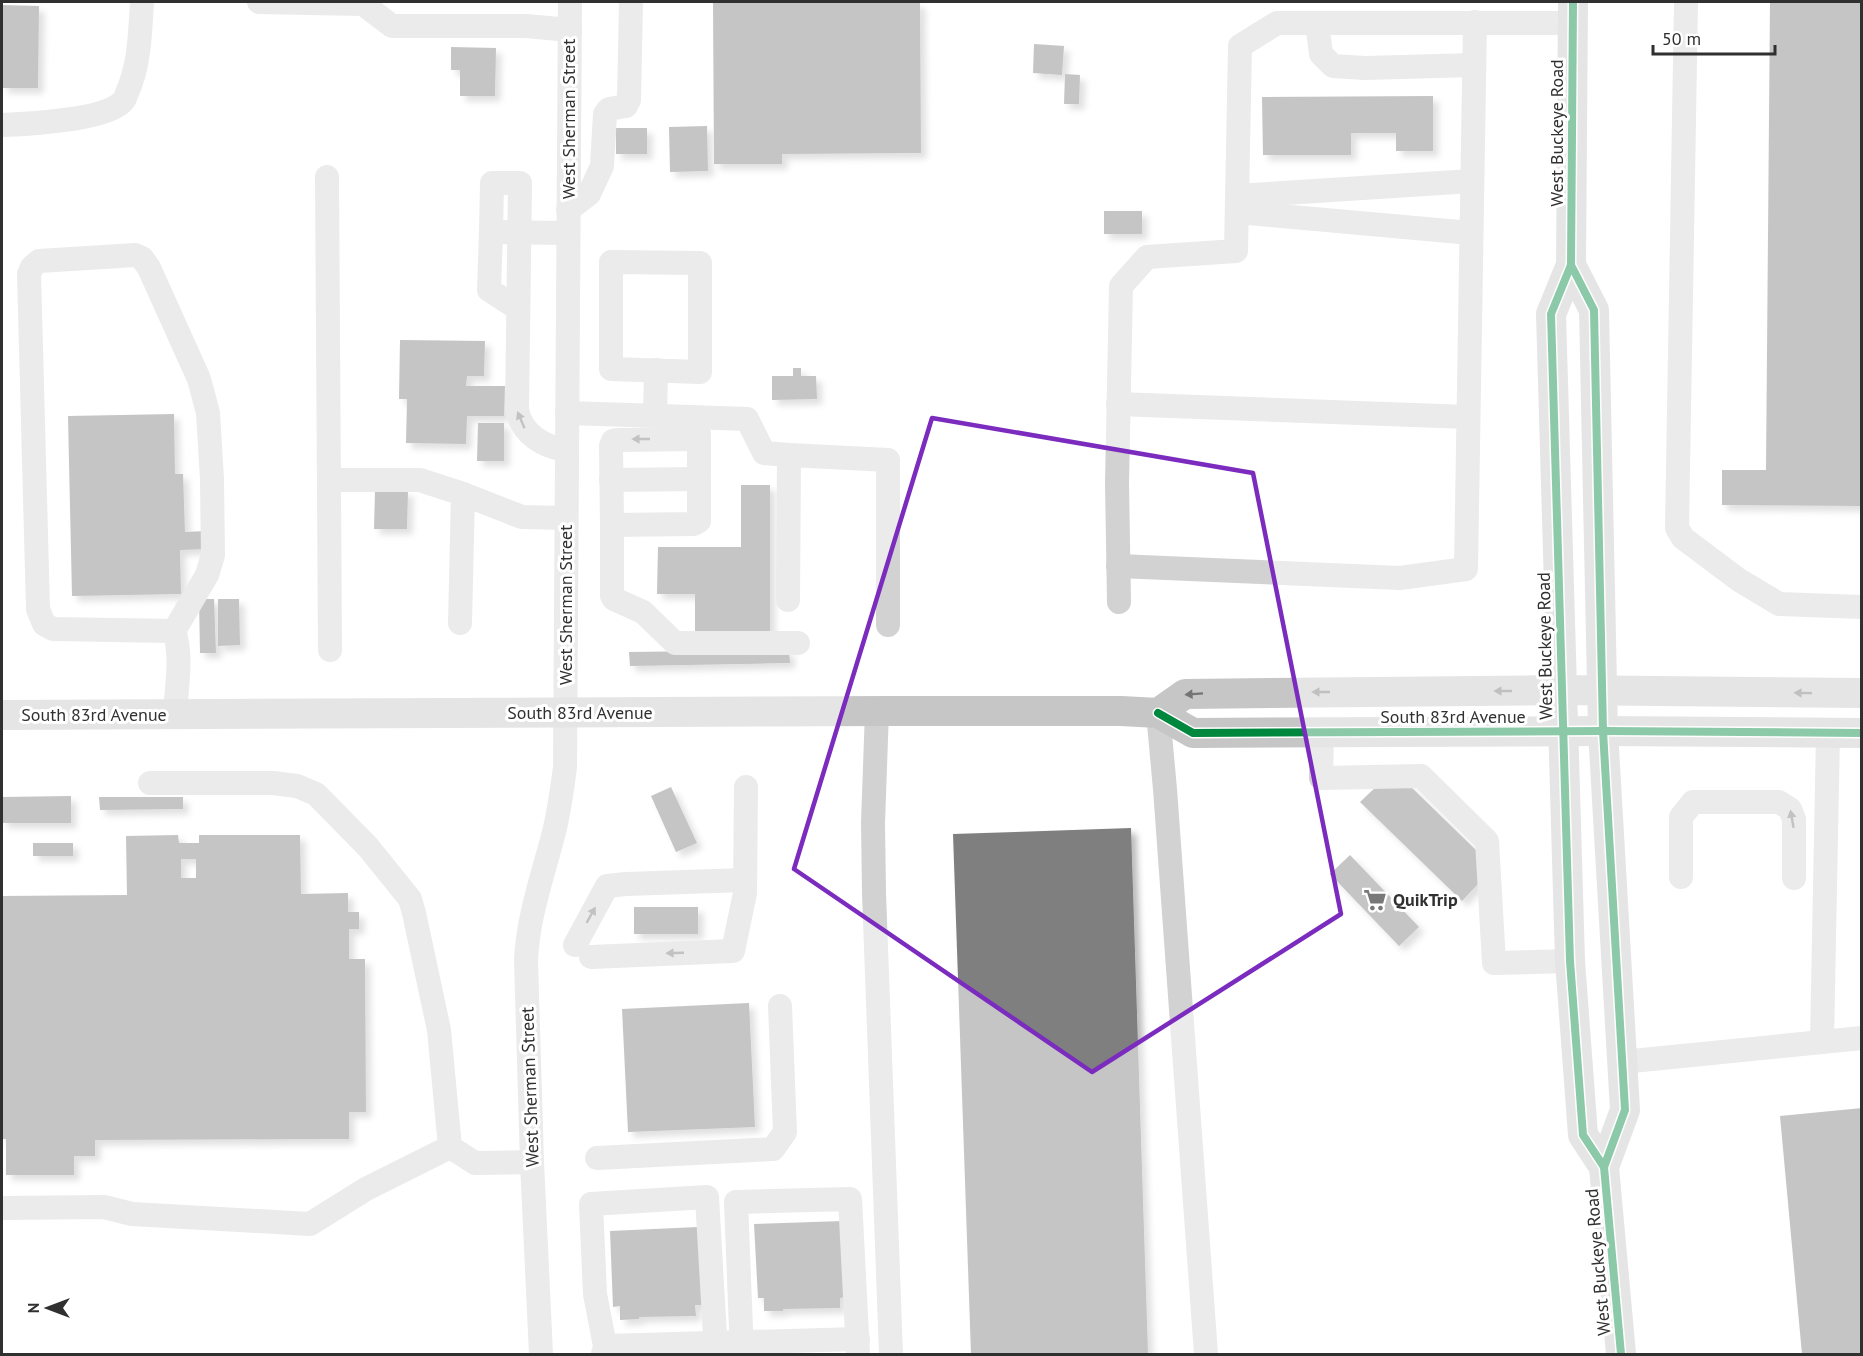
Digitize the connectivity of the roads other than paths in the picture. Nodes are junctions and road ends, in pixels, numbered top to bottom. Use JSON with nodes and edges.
{"nodes":[{"id":1,"x":142,"y":2,"type":"edge"},
{"id":2,"x":259,"y":2,"type":"edge"},
{"id":3,"x":570,"y":2,"type":"edge"},
{"id":4,"x":631,"y":2,"type":"edge"},
{"id":5,"x":1686,"y":2,"type":"edge"},
{"id":6,"x":1573,"y":12,"type":"edge"},
{"id":7,"x":1317,"y":22,"type":"junction"},
{"id":8,"x":1474,"y":22,"type":"junction"},
{"id":9,"x":570,"y":30,"type":"junction"},
{"id":10,"x":1474,"y":65,"type":"junction"},
{"id":11,"x":2,"y":125,"type":"edge"},
{"id":12,"x":327,"y":177,"type":"dead end"},
{"id":13,"x":1472,"y":181,"type":"junction"},
{"id":14,"x":1237,"y":204,"type":"junction"},
{"id":15,"x":568,"y":221,"type":"junction"},
{"id":16,"x":491,"y":232,"type":"junction"},
{"id":17,"x":519,"y":232,"type":"junction"},
{"id":18,"x":1471,"y":233,"type":"junction"},
{"id":19,"x":1571,"y":265,"type":"junction"},
{"id":20,"x":517,"y":308,"type":"junction"},
{"id":21,"x":656,"y":370,"type":"junction"},
{"id":22,"x":1118,"y":404,"type":"junction"},
{"id":23,"x":567,"y":413,"type":"junction"},
{"id":24,"x":655,"y":415,"type":"junction"},
{"id":25,"x":1468,"y":417,"type":"junction"},
{"id":26,"x":695,"y":428,"type":"junction"},
{"id":27,"x":567,"y":450,"type":"junction"},
{"id":28,"x":789,"y":455,"type":"junction"},
{"id":29,"x":699,"y":479,"type":"junction"},
{"id":30,"x":329,"y":480,"type":"junction"},
{"id":31,"x":611,"y":480,"type":"junction"},
{"id":32,"x":463,"y":494,"type":"junction"},
{"id":33,"x":566,"y":518,"type":"junction"},
{"id":34,"x":612,"y":525,"type":"junction"},
{"id":35,"x":1118,"y":566,"type":"junction"},
{"id":36,"x":788,"y":600,"type":"dead end"},
{"id":37,"x":1119,"y":602,"type":"dead end"},
{"id":38,"x":1862,"y":607,"type":"edge"},
{"id":39,"x":460,"y":623,"type":"dead end"},
{"id":40,"x":888,"y":625,"type":"dead end"},
{"id":41,"x":174,"y":631,"type":"junction"},
{"id":42,"x":798,"y":643,"type":"dead end"},
{"id":43,"x":330,"y":650,"type":"dead end"},
{"id":44,"x":1562,"y":690,"type":"junction"},
{"id":45,"x":1603,"y":690,"type":"junction"},
{"id":46,"x":1862,"y":693,"type":"edge"},
{"id":47,"x":877,"y":711,"type":"junction"},
{"id":48,"x":566,"y":713,"type":"junction"},
{"id":49,"x":1158,"y":713,"type":"junction"},
{"id":50,"x":175,"y":715,"type":"junction"},
{"id":51,"x":2,"y":716,"type":"edge"},
{"id":52,"x":1603,"y":731,"type":"junction"},
{"id":53,"x":1562,"y":732,"type":"junction"},
{"id":54,"x":1322,"y":733,"type":"junction"},
{"id":55,"x":1828,"y":733,"type":"junction"},
{"id":56,"x":1862,"y":733,"type":"edge"},
{"id":57,"x":150,"y":783,"type":"dead end"},
{"id":58,"x":746,"y":787,"type":"dead end"},
{"id":59,"x":1681,"y":877,"type":"dead end"},
{"id":60,"x":1794,"y":878,"type":"dead end"},
{"id":61,"x":745,"y":880,"type":"junction"},
{"id":62,"x":1570,"y":961,"type":"junction"},
{"id":63,"x":780,"y":1006,"type":"dead end"},
{"id":64,"x":1862,"y":1038,"type":"edge"},
{"id":65,"x":1822,"y":1042,"type":"junction"},
{"id":66,"x":1622,"y":1062,"type":"junction"},
{"id":67,"x":450,"y":1147,"type":"junction"},
{"id":68,"x":597,"y":1158,"type":"dead end"},
{"id":69,"x":532,"y":1162,"type":"junction"},
{"id":70,"x":1604,"y":1167,"type":"junction"},
{"id":71,"x":2,"y":1208,"type":"edge"},
{"id":72,"x":858,"y":1347,"type":"edge"},
{"id":73,"x":742,"y":1348,"type":"edge"},
{"id":74,"x":716,"y":1349,"type":"edge"},
{"id":75,"x":604,"y":1350,"type":"edge"},
{"id":76,"x":541,"y":1351,"type":"edge"},
{"id":77,"x":891,"y":1354,"type":"edge"},
{"id":78,"x":1206,"y":1354,"type":"edge"},
{"id":79,"x":1621,"y":1354,"type":"edge"}],
"edges":[{"from":1,"to":11,"type":"street"},
{"from":2,"to":9,"type":"street"},
{"from":3,"to":9,"type":"street","name":"West Sherman Street"},
{"from":4,"to":15,"type":"street"},
{"from":5,"to":38,"type":"street"},
{"from":6,"to":8,"type":"street"},
{"from":6,"to":19,"type":"main road","name":"West Buckeye Road"},
{"from":7,"to":8,"type":"street"},
{"from":7,"to":10,"type":"street"},
{"from":7,"to":14,"type":"street"},
{"from":8,"to":10,"type":"street"},
{"from":9,"to":15,"type":"street","name":"West Sherman Street"},
{"from":10,"to":13,"type":"street"},
{"from":12,"to":30,"type":"street"},
{"from":13,"to":14,"type":"street"},
{"from":13,"to":18,"type":"street"},
{"from":14,"to":18,"type":"street"},
{"from":14,"to":22,"type":"street"},
{"from":15,"to":17,"type":"street"},
{"from":15,"to":23,"type":"street","name":"West Sherman Street"},
{"from":16,"to":17,"type":"street"},
{"from":16,"to":17,"type":"street"},
{"from":16,"to":20,"type":"street"},
{"from":17,"to":20,"type":"street"},
{"from":18,"to":25,"type":"street"},
{"from":19,"to":44,"type":"main road","name":"West Buckeye Road"},
{"from":19,"to":45,"type":"main road","name":"West Buckeye Road"},
{"from":27,"to":20,"type":"street","one_way":true},
{"from":21,"to":21,"type":"street"},
{"from":21,"to":24,"type":"street"},
{"from":22,"to":25,"type":"street"},
{"from":22,"to":35,"type":"street"},
{"from":23,"to":24,"type":"street"},
{"from":23,"to":27,"type":"street","name":"West Sherman Street"},
{"from":24,"to":26,"type":"street"},
{"from":25,"to":35,"type":"street"},
{"from":26,"to":28,"type":"street"},
{"from":26,"to":29,"type":"street"},
{"from":26,"to":31,"type":"street","one_way":true},
{"from":27,"to":33,"type":"street","name":"West Sherman Street"},
{"from":28,"to":36,"type":"street"},
{"from":28,"to":40,"type":"street"},
{"from":29,"to":31,"type":"street"},
{"from":29,"to":34,"type":"street"},
{"from":30,"to":32,"type":"street"},
{"from":30,"to":43,"type":"street"},
{"from":31,"to":34,"type":"street"},
{"from":32,"to":33,"type":"street"},
{"from":32,"to":39,"type":"street"},
{"from":33,"to":48,"type":"street","name":"West Sherman Street"},
{"from":34,"to":42,"type":"street"},
{"from":35,"to":37,"type":"street"},
{"from":41,"to":41,"type":"street"},
{"from":41,"to":50,"type":"street"},
{"from":44,"to":45,"type":"main road","name":"South 83rd Avenue"},
{"from":44,"to":49,"type":"main road","name":"South 83rd Avenue","one_way":true},
{"from":44,"to":53,"type":"main road","name":"West Buckeye Road"},
{"from":46,"to":45,"type":"main road","name":"South 83rd Avenue","one_way":true},
{"from":45,"to":52,"type":"main road","name":"West Buckeye Road"},
{"from":47,"to":48,"type":"main road","name":"South 83rd Avenue"},
{"from":47,"to":49,"type":"main road","name":"South 83rd Avenue"},
{"from":47,"to":77,"type":"street"},
{"from":48,"to":50,"type":"main road","name":"South 83rd Avenue"},
{"from":48,"to":69,"type":"street","name":"West Sherman Street"},
{"from":49,"to":54,"type":"main road","name":"South 83rd Avenue"},
{"from":49,"to":78,"type":"street"},
{"from":50,"to":51,"type":"main road","name":"South 83rd Avenue"},
{"from":52,"to":53,"type":"main road","name":"South 83rd Avenue"},
{"from":52,"to":55,"type":"main road","name":"South 83rd Avenue"},
{"from":52,"to":66,"type":"main road","name":"West Buckeye Road"},
{"from":53,"to":54,"type":"main road","name":"South 83rd Avenue"},
{"from":53,"to":62,"type":"main road","name":"West Buckeye Road"},
{"from":54,"to":62,"type":"street"},
{"from":55,"to":56,"type":"main road","name":"South 83rd Avenue"},
{"from":55,"to":65,"type":"street"},
{"from":57,"to":67,"type":"street"},
{"from":58,"to":61,"type":"street"},
{"from":60,"to":59,"type":"street","one_way":true},
{"from":61,"to":61,"type":"street","one_way":true},
{"from":62,"to":70,"type":"main road","name":"West Buckeye Road"},
{"from":63,"to":68,"type":"street"},
{"from":64,"to":65,"type":"street"},
{"from":65,"to":66,"type":"street"},
{"from":66,"to":70,"type":"main road","name":"West Buckeye Road"},
{"from":67,"to":69,"type":"street"},
{"from":67,"to":71,"type":"street"},
{"from":69,"to":76,"type":"street","name":"West Sherman Street"},
{"from":70,"to":79,"type":"main road","name":"West Buckeye Road"},
{"from":72,"to":73,"type":"street"},
{"from":72,"to":73,"type":"street"},
{"from":73,"to":74,"type":"street"},
{"from":74,"to":75,"type":"street"},
{"from":74,"to":75,"type":"street"}]}
